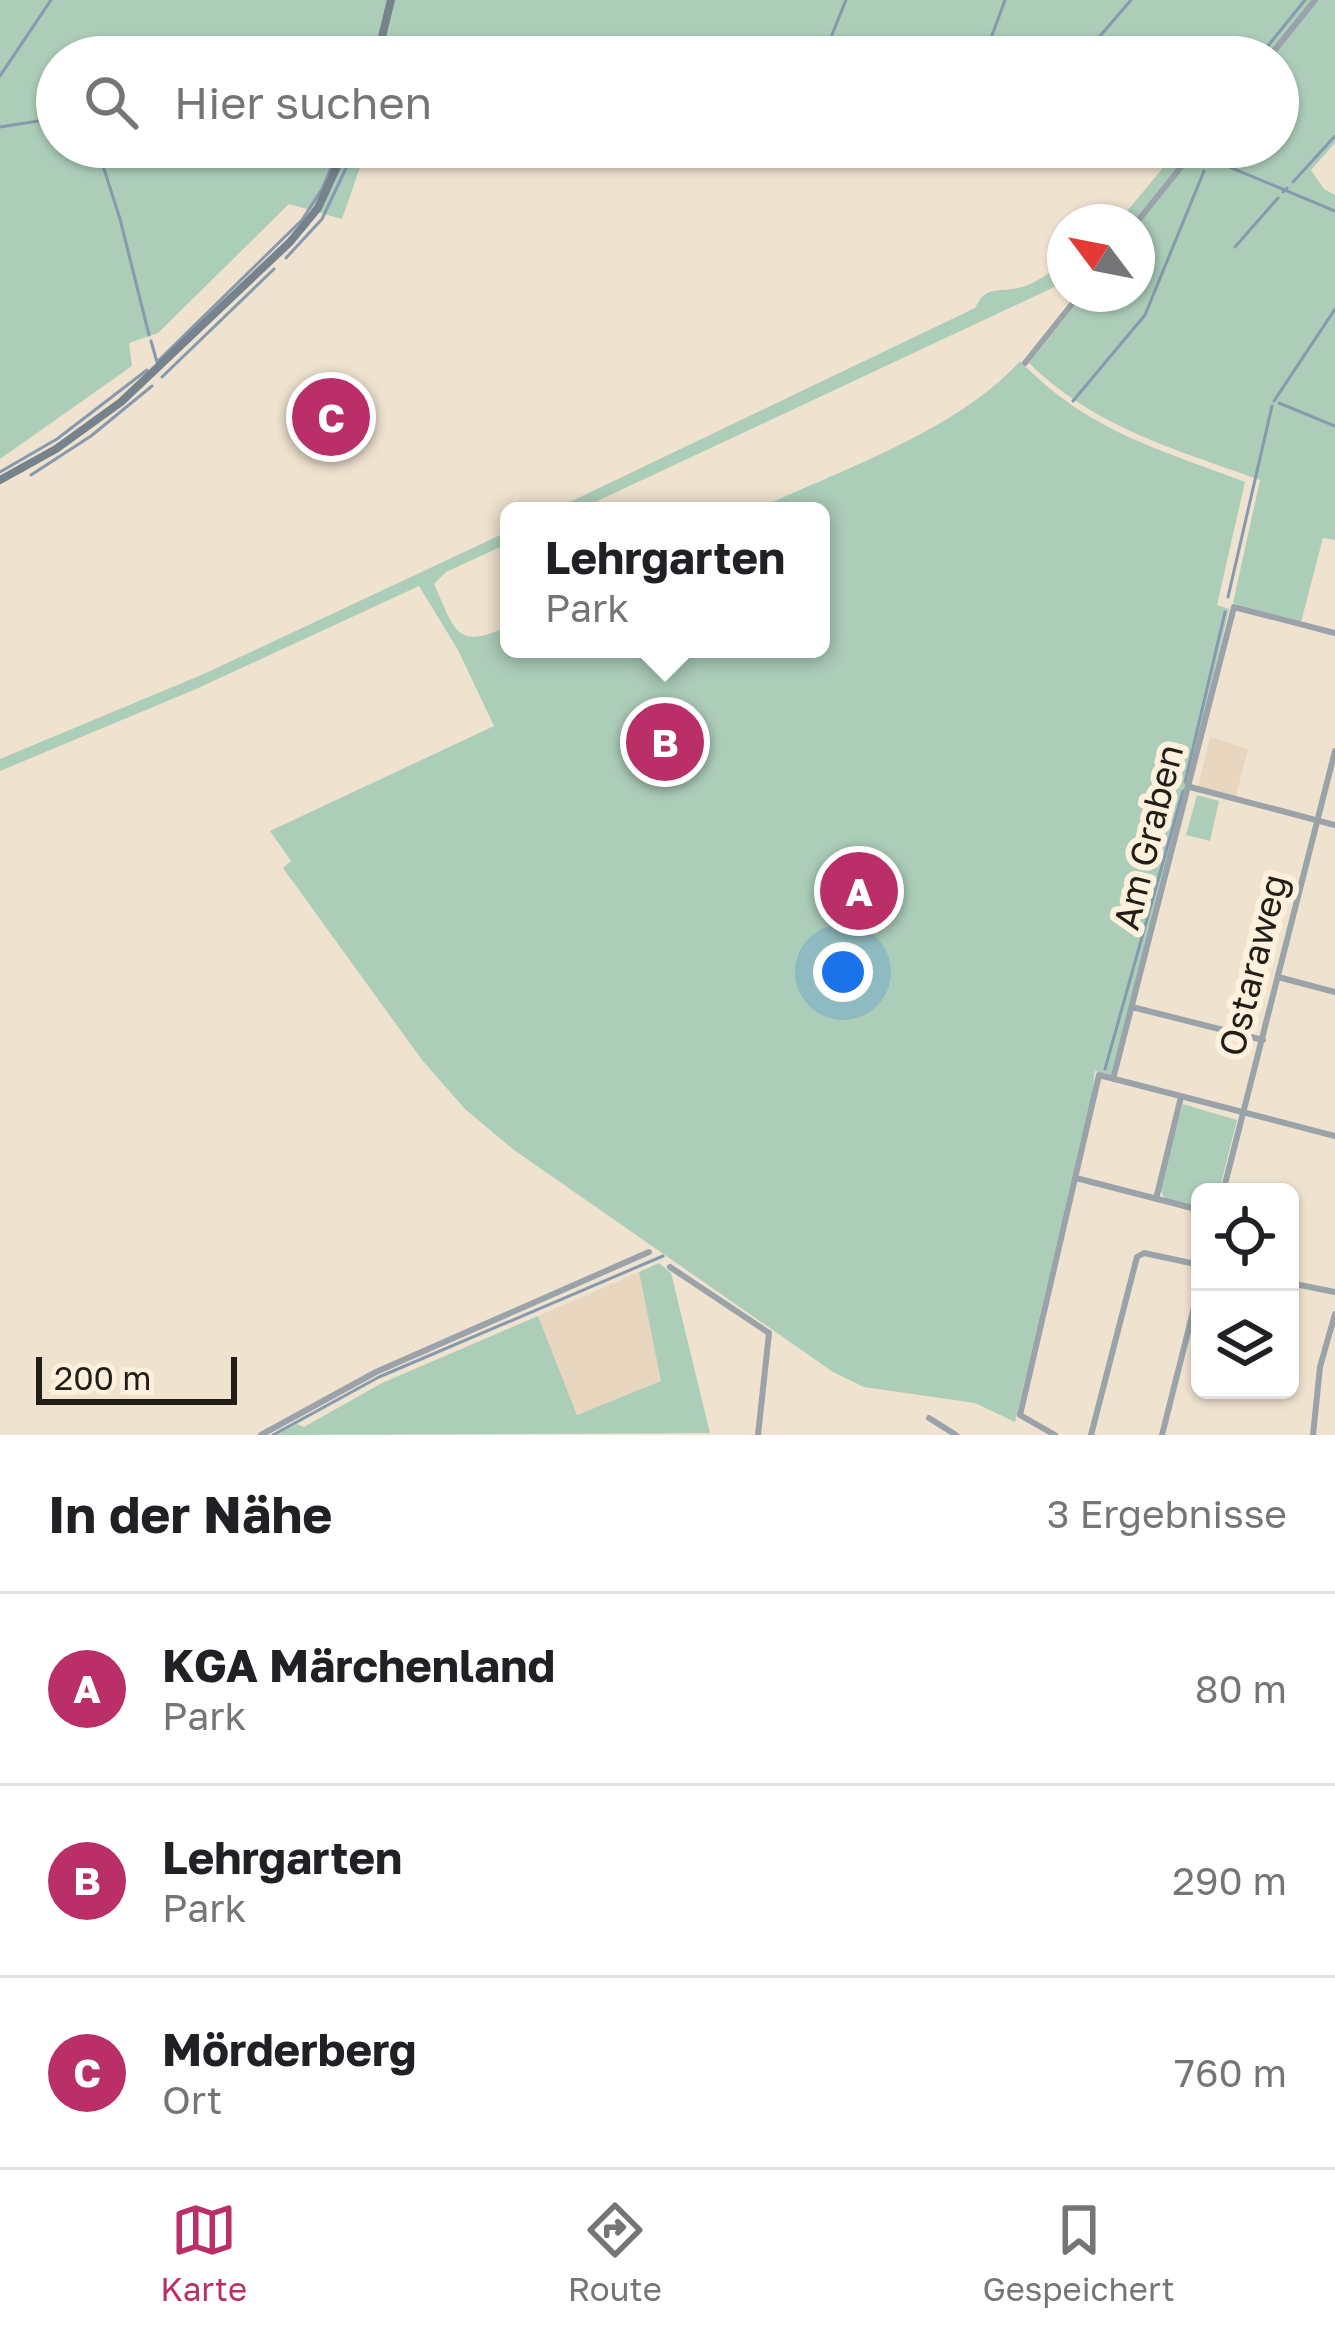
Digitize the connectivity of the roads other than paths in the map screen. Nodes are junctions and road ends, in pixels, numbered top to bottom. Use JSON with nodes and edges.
{"nodes":[{"id":1,"x":391,"y":0,"type":"edge"},
{"id":2,"x":1315,"y":0,"type":"edge"},
{"id":3,"x":382,"y":36,"type":"edge"},
{"id":4,"x":1286,"y":36,"type":"edge"},
{"id":5,"x":336,"y":168,"type":"edge"},
{"id":6,"x":1180,"y":168,"type":"edge"},
{"id":7,"x":1151,"y":204,"type":"edge"},
{"id":8,"x":1065,"y":312,"type":"edge"},
{"id":9,"x":1024,"y":363,"type":"dead end"},
{"id":10,"x":0,"y":480,"type":"edge"},
{"id":11,"x":1335,"y":632,"type":"edge"},
{"id":12,"x":1335,"y":751,"type":"edge"},
{"id":13,"x":1190,"y":787,"type":"junction"},
{"id":14,"x":1317,"y":820,"type":"junction"},
{"id":15,"x":1335,"y":825,"type":"edge"},
{"id":16,"x":1278,"y":977,"type":"junction"},
{"id":17,"x":1335,"y":992,"type":"edge"},
{"id":18,"x":1132,"y":1007,"type":"junction"},
{"id":19,"x":1263,"y":1040,"type":"junction"},
{"id":20,"x":1113,"y":1079,"type":"junction"},
{"id":21,"x":1181,"y":1096,"type":"junction"},
{"id":22,"x":1244,"y":1112,"type":"junction"},
{"id":23,"x":1335,"y":1136,"type":"edge"},
{"id":24,"x":1076,"y":1178,"type":"junction"},
{"id":25,"x":1224,"y":1183,"type":"edge"},
{"id":26,"x":1156,"y":1198,"type":"junction"},
{"id":27,"x":1191,"y":1208,"type":"edge"},
{"id":28,"x":649,"y":1252,"type":"dead end"},
{"id":29,"x":1191,"y":1262,"type":"edge"},
{"id":30,"x":670,"y":1267,"type":"dead end"},
{"id":31,"x":1299,"y":1285,"type":"edge"},
{"id":32,"x":1198,"y":1291,"type":"edge"},
{"id":33,"x":1335,"y":1292,"type":"edge"},
{"id":34,"x":1335,"y":1314,"type":"edge"},
{"id":35,"x":928,"y":1418,"type":"dead end"},
{"id":36,"x":261,"y":1435,"type":"edge"},
{"id":37,"x":758,"y":1435,"type":"edge"},
{"id":38,"x":956,"y":1435,"type":"edge"},
{"id":39,"x":1055,"y":1435,"type":"edge"},
{"id":40,"x":1091,"y":1435,"type":"edge"},
{"id":41,"x":1162,"y":1435,"type":"edge"},
{"id":42,"x":1313,"y":1435,"type":"edge"}],
"edges":[{"from":1,"to":3,"type":"main road"},
{"from":2,"to":4,"type":"street"},
{"from":5,"to":10,"type":"main road"},
{"from":6,"to":7,"type":"street"},
{"from":8,"to":9,"type":"street"},
{"from":11,"to":13,"type":"street","name":"Am Graben"},
{"from":12,"to":14,"type":"street","name":"Ostaraweg"},
{"from":13,"to":14,"type":"street"},
{"from":13,"to":18,"type":"street","name":"Am Graben"},
{"from":14,"to":15,"type":"street"},
{"from":14,"to":16,"type":"street","name":"Ostaraweg"},
{"from":16,"to":17,"type":"street"},
{"from":16,"to":19,"type":"street","name":"Ostaraweg"},
{"from":18,"to":19,"type":"street"},
{"from":18,"to":20,"type":"street","name":"Am Graben"},
{"from":19,"to":22,"type":"street","name":"Ostaraweg"},
{"from":20,"to":21,"type":"street"},
{"from":20,"to":24,"type":"street"},
{"from":21,"to":22,"type":"street"},
{"from":21,"to":26,"type":"street"},
{"from":22,"to":23,"type":"street"},
{"from":22,"to":25,"type":"street","name":"Ostaraweg"},
{"from":24,"to":26,"type":"street"},
{"from":24,"to":39,"type":"street"},
{"from":26,"to":27,"type":"street"},
{"from":28,"to":36,"type":"street"},
{"from":29,"to":40,"type":"street"},
{"from":30,"to":37,"type":"street"},
{"from":31,"to":33,"type":"street"},
{"from":32,"to":41,"type":"street"},
{"from":34,"to":42,"type":"street"},
{"from":35,"to":38,"type":"street"}]}
